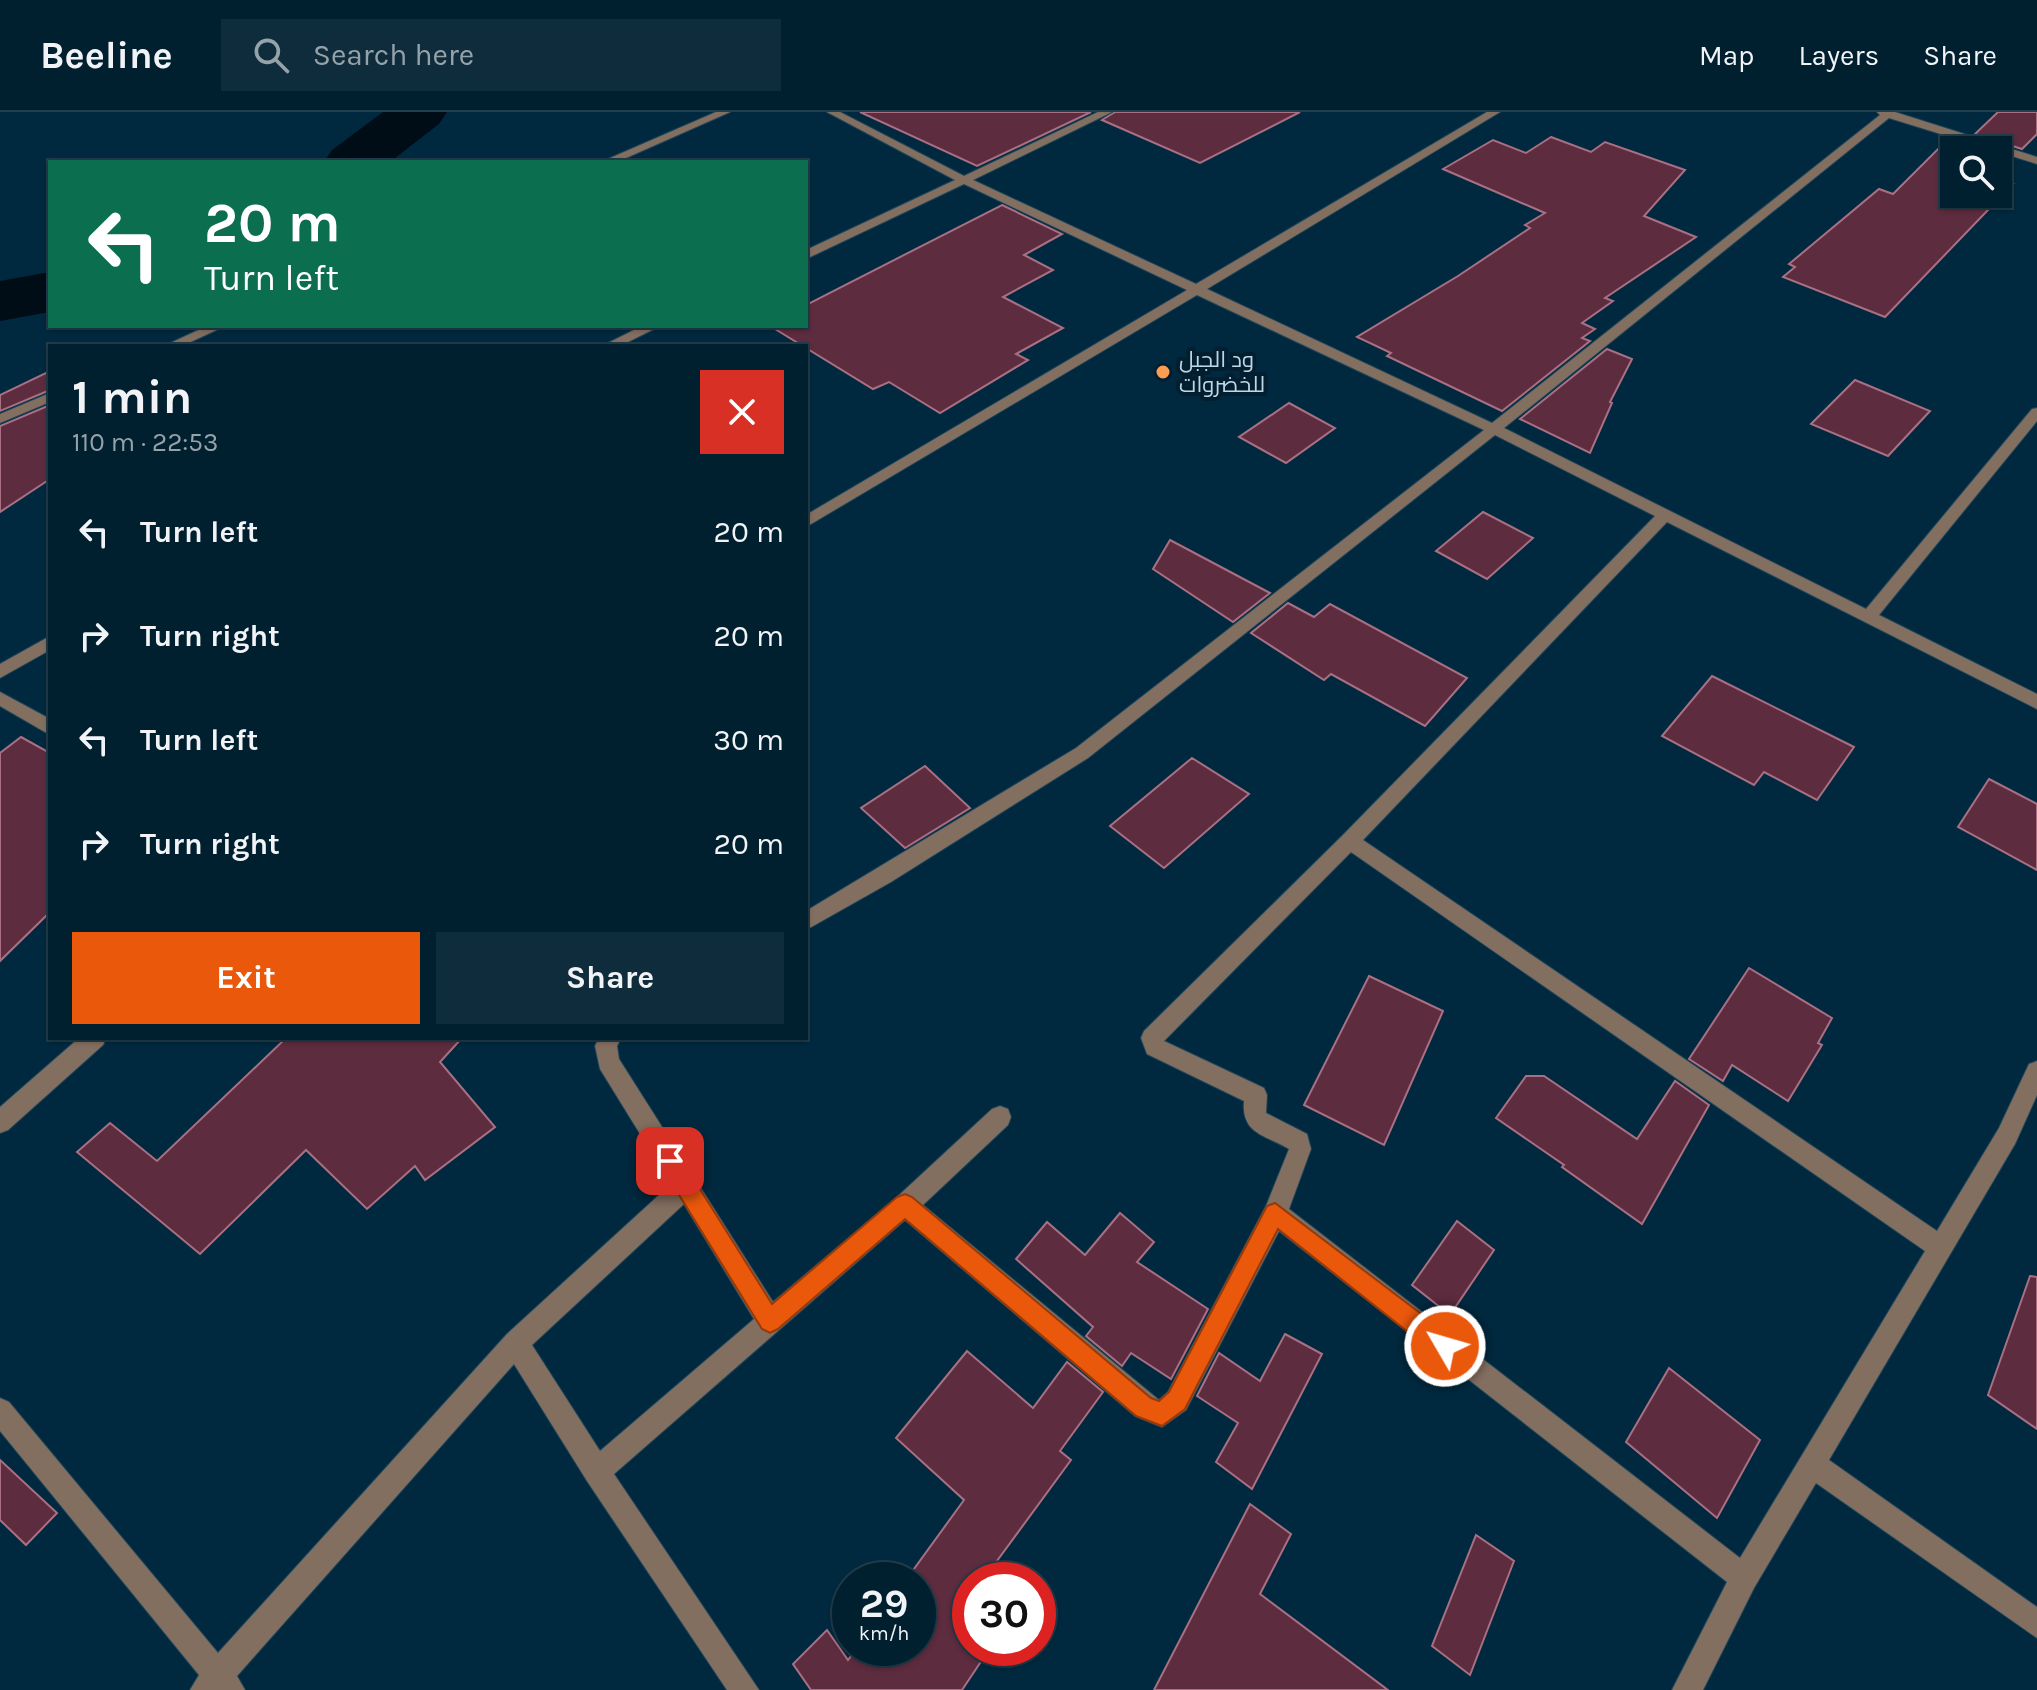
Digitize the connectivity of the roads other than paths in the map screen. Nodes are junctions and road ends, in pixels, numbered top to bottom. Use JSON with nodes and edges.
{"nodes":[{"id":1,"x":725,"y":112,"type":"edge"},
{"id":2,"x":832,"y":112,"type":"edge"},
{"id":3,"x":1107,"y":112,"type":"edge"},
{"id":4,"x":1495,"y":112,"type":"edge"},
{"id":5,"x":1886,"y":113,"type":"edge"},
{"id":6,"x":612,"y":160,"type":"edge"},
{"id":7,"x":2037,"y":161,"type":"edge"},
{"id":8,"x":966,"y":181,"type":"junction"},
{"id":9,"x":808,"y":254,"type":"edge"},
{"id":10,"x":1199,"y":291,"type":"junction"},
{"id":11,"x":213,"y":328,"type":"edge"},
{"id":12,"x":649,"y":328,"type":"edge"},
{"id":13,"x":176,"y":344,"type":"edge"},
{"id":14,"x":613,"y":344,"type":"edge"},
{"id":15,"x":48,"y":398,"type":"edge"},
{"id":16,"x":2037,"y":412,"type":"edge"},
{"id":17,"x":0,"y":419,"type":"edge"},
{"id":18,"x":1494,"y":429,"type":"junction"},
{"id":19,"x":1666,"y":514,"type":"junction"},
{"id":20,"x":808,"y":521,"type":"edge"},
{"id":21,"x":1868,"y":617,"type":"junction"},
{"id":22,"x":48,"y":643,"type":"edge"},
{"id":23,"x":0,"y":672,"type":"edge"},
{"id":24,"x":0,"y":698,"type":"edge"},
{"id":25,"x":2037,"y":702,"type":"edge"},
{"id":26,"x":48,"y":727,"type":"edge"},
{"id":27,"x":1350,"y":841,"type":"junction"},
{"id":28,"x":808,"y":920,"type":"edge"},
{"id":29,"x":93,"y":1040,"type":"edge"},
{"id":30,"x":609,"y":1040,"type":"edge"},
{"id":31,"x":2037,"y":1071,"type":"edge"},
{"id":32,"x":1000,"y":1117,"type":"dead end"},
{"id":33,"x":0,"y":1122,"type":"edge"},
{"id":34,"x":686,"y":1186,"type":"junction"},
{"id":35,"x":905,"y":1205,"type":"junction"},
{"id":36,"x":1275,"y":1213,"type":"junction"},
{"id":37,"x":1940,"y":1247,"type":"junction"},
{"id":38,"x":770,"y":1321,"type":"junction"},
{"id":39,"x":516,"y":1343,"type":"junction"},
{"id":40,"x":0,"y":1411,"type":"edge"},
{"id":41,"x":1812,"y":1464,"type":"junction"},
{"id":42,"x":596,"y":1472,"type":"junction"},
{"id":43,"x":1744,"y":1578,"type":"junction"},
{"id":44,"x":2037,"y":1624,"type":"edge"},
{"id":45,"x":218,"y":1684,"type":"edge"},
{"id":46,"x":744,"y":1690,"type":"edge"},
{"id":47,"x":1687,"y":1690,"type":"edge"}],
"edges":[{"from":1,"to":6,"type":"street"},
{"from":2,"to":8,"type":"street"},
{"from":3,"to":8,"type":"street"},
{"from":4,"to":10,"type":"street"},
{"from":5,"to":7,"type":"street"},
{"from":5,"to":18,"type":"street"},
{"from":8,"to":9,"type":"street"},
{"from":8,"to":10,"type":"street"},
{"from":10,"to":18,"type":"street"},
{"from":10,"to":20,"type":"street"},
{"from":11,"to":13,"type":"street"},
{"from":12,"to":14,"type":"street"},
{"from":15,"to":17,"type":"street"},
{"from":16,"to":21,"type":"street"},
{"from":18,"to":19,"type":"street"},
{"from":18,"to":28,"type":"street"},
{"from":19,"to":21,"type":"street"},
{"from":19,"to":27,"type":"street"},
{"from":21,"to":25,"type":"street"},
{"from":22,"to":23,"type":"street"},
{"from":24,"to":26,"type":"street"},
{"from":27,"to":36,"type":"street"},
{"from":27,"to":37,"type":"street"},
{"from":29,"to":33,"type":"street"},
{"from":30,"to":34,"type":"street"},
{"from":31,"to":37,"type":"street"},
{"from":32,"to":35,"type":"street"},
{"from":34,"to":38,"type":"street"},
{"from":34,"to":39,"type":"street"},
{"from":35,"to":36,"type":"street"},
{"from":35,"to":38,"type":"street"},
{"from":36,"to":43,"type":"street"},
{"from":37,"to":41,"type":"street"},
{"from":38,"to":42,"type":"street"},
{"from":39,"to":42,"type":"street"},
{"from":39,"to":45,"type":"street"},
{"from":40,"to":45,"type":"street"},
{"from":41,"to":43,"type":"street"},
{"from":41,"to":44,"type":"street"},
{"from":42,"to":46,"type":"street"},
{"from":43,"to":47,"type":"street"}]}
